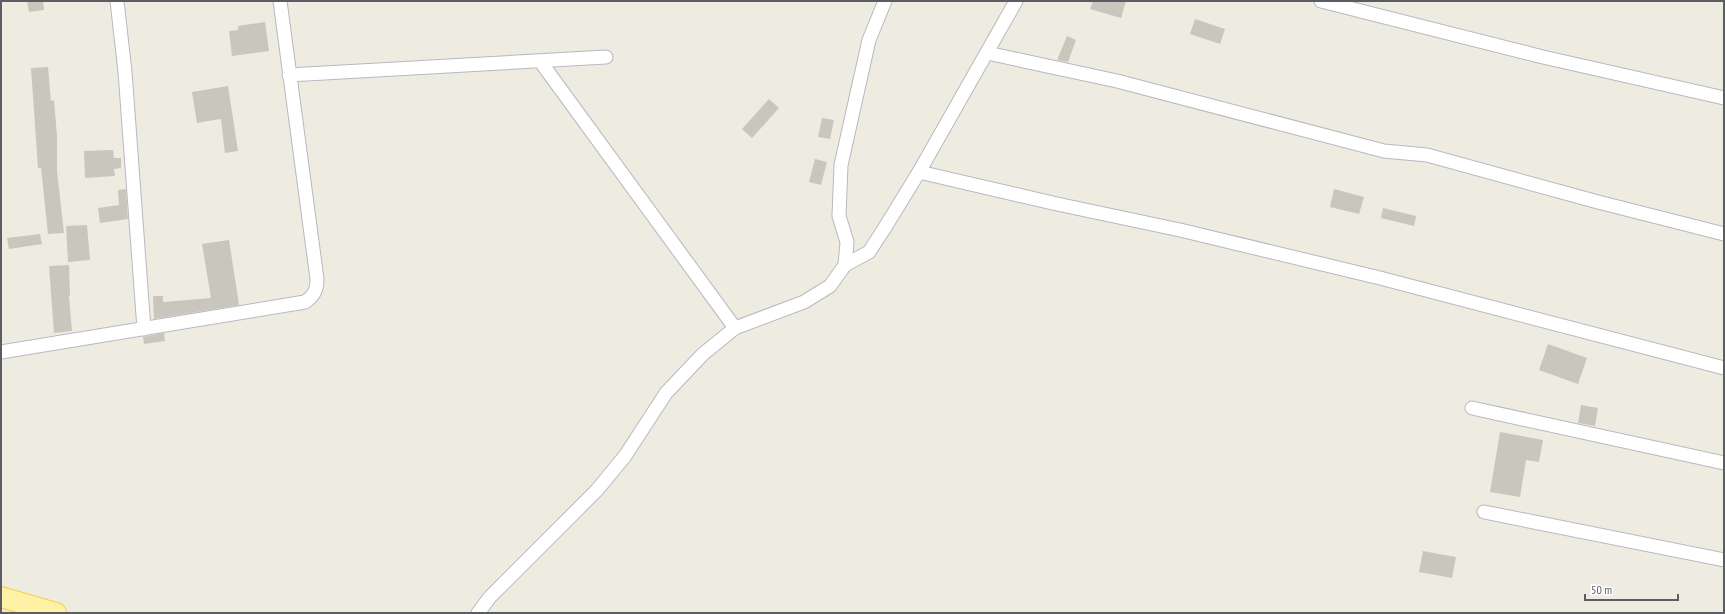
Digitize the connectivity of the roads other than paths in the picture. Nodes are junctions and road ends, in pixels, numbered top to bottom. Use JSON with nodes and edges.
{"nodes":[{"id":1,"x":117,"y":1,"type":"edge"},
{"id":2,"x":280,"y":1,"type":"edge"},
{"id":3,"x":885,"y":1,"type":"edge"},
{"id":4,"x":1016,"y":1,"type":"edge"},
{"id":5,"x":1321,"y":1,"type":"edge"},
{"id":6,"x":987,"y":53,"type":"junction"},
{"id":7,"x":606,"y":57,"type":"dead end"},
{"id":8,"x":540,"y":61,"type":"junction"},
{"id":9,"x":289,"y":75,"type":"junction"},
{"id":10,"x":1724,"y":98,"type":"edge"},
{"id":11,"x":919,"y":172,"type":"junction"},
{"id":12,"x":1724,"y":234,"type":"edge"},
{"id":13,"x":845,"y":265,"type":"junction"},
{"id":14,"x":735,"y":328,"type":"junction"},
{"id":15,"x":144,"y":329,"type":"junction"},
{"id":16,"x":1,"y":352,"type":"edge"},
{"id":17,"x":1724,"y":368,"type":"edge"},
{"id":18,"x":1472,"y":408,"type":"dead end"},
{"id":19,"x":1724,"y":463,"type":"edge"},
{"id":20,"x":1484,"y":512,"type":"dead end"},
{"id":21,"x":1724,"y":560,"type":"edge"},
{"id":22,"x":1,"y":597,"type":"edge"},
{"id":23,"x":56,"y":613,"type":"edge"},
{"id":24,"x":478,"y":613,"type":"edge"}],
"edges":[{"from":1,"to":15,"type":"street"},
{"from":2,"to":9,"type":"street"},
{"from":3,"to":13,"type":"street"},
{"from":4,"to":6,"type":"street"},
{"from":5,"to":10,"type":"street"},
{"from":6,"to":11,"type":"street"},
{"from":6,"to":12,"type":"street"},
{"from":7,"to":8,"type":"street"},
{"from":8,"to":9,"type":"street"},
{"from":8,"to":14,"type":"street"},
{"from":9,"to":15,"type":"street"},
{"from":11,"to":13,"type":"street"},
{"from":11,"to":17,"type":"street"},
{"from":13,"to":14,"type":"street"},
{"from":14,"to":24,"type":"street"},
{"from":15,"to":16,"type":"street"},
{"from":18,"to":19,"type":"street"},
{"from":20,"to":21,"type":"street"},
{"from":22,"to":23,"type":"main road"}]}
